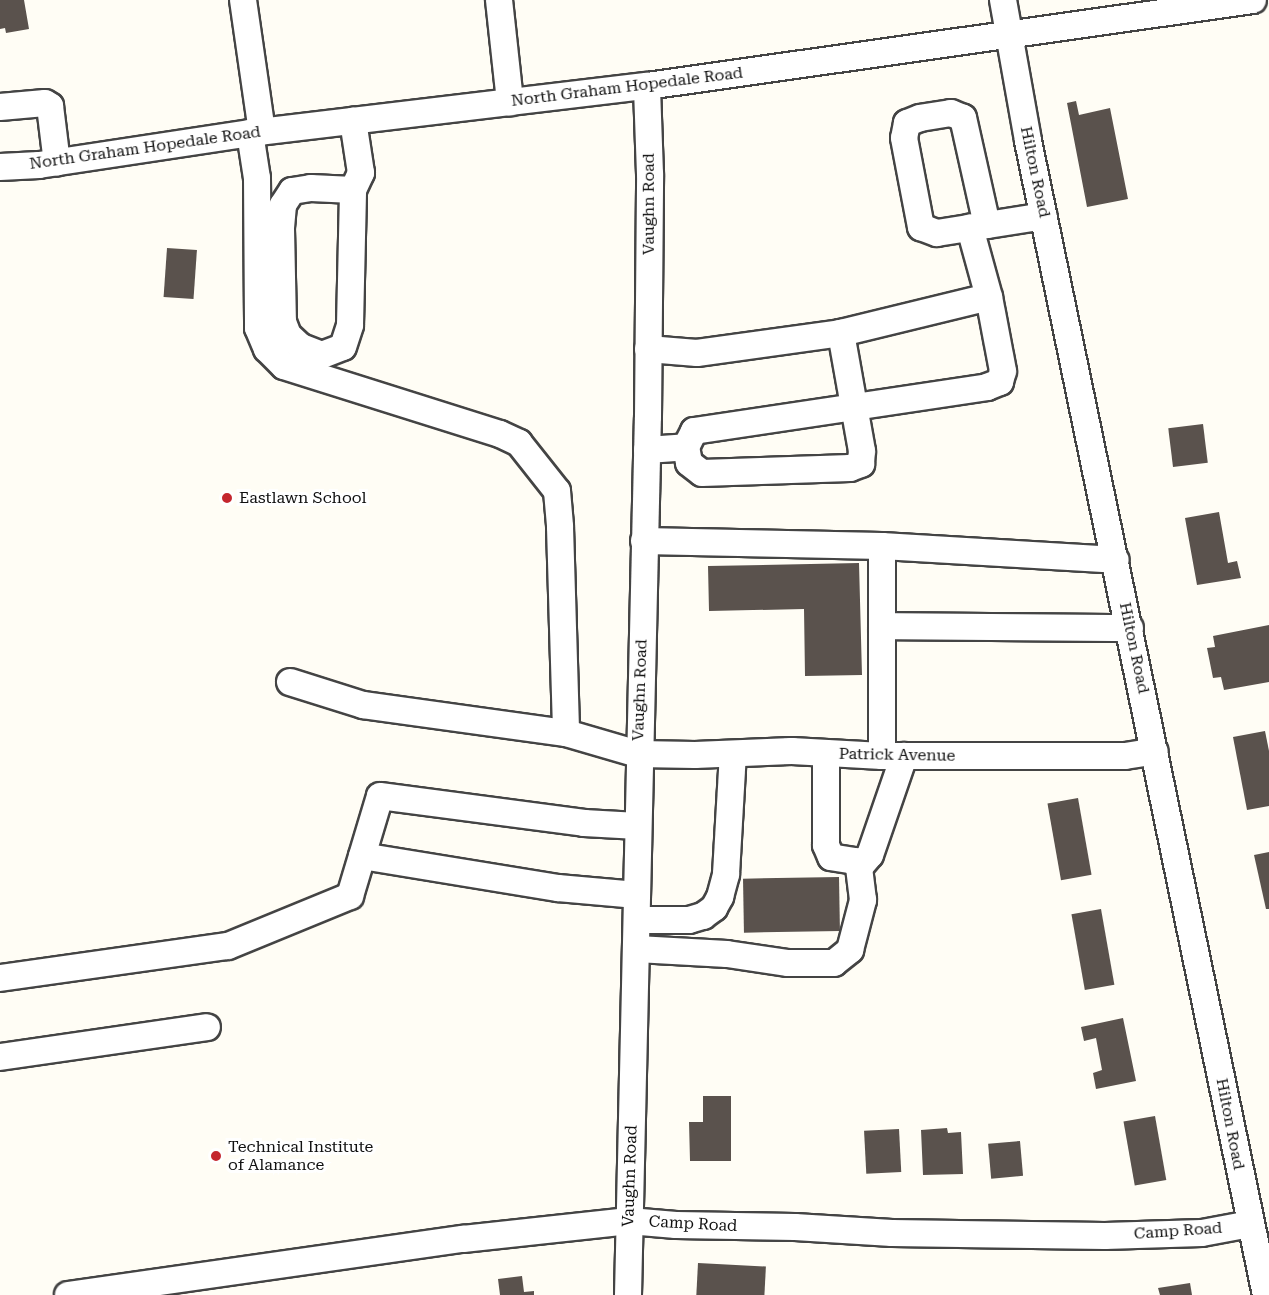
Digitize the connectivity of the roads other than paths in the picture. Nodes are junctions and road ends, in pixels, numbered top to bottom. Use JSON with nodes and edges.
{"nodes":[{"id":1,"x":243,"y":0,"type":"edge"},
{"id":2,"x":499,"y":0,"type":"edge"},
{"id":3,"x":1003,"y":0,"type":"edge"},
{"id":4,"x":1253,"y":0,"type":"edge"},
{"id":5,"x":1008,"y":33,"type":"junction"},
{"id":6,"x":647,"y":86,"type":"junction"},
{"id":7,"x":510,"y":102,"type":"junction"},
{"id":8,"x":0,"y":107,"type":"edge"},
{"id":9,"x":353,"y":121,"type":"junction"},
{"id":10,"x":256,"y":132,"type":"junction"},
{"id":11,"x":57,"y":163,"type":"junction"},
{"id":12,"x":0,"y":167,"type":"edge"},
{"id":13,"x":353,"y":190,"type":"junction"},
{"id":14,"x":1044,"y":216,"type":"junction"},
{"id":15,"x":979,"y":226,"type":"junction"},
{"id":16,"x":989,"y":297,"type":"junction"},
{"id":17,"x":841,"y":333,"type":"junction"},
{"id":18,"x":648,"y":349,"type":"junction"},
{"id":19,"x":855,"y":407,"type":"junction"},
{"id":20,"x":686,"y":447,"type":"junction"},
{"id":21,"x":647,"y":450,"type":"junction"},
{"id":22,"x":644,"y":541,"type":"junction"},
{"id":23,"x":882,"y":546,"type":"junction"},
{"id":24,"x":1116,"y":560,"type":"junction"},
{"id":25,"x":882,"y":626,"type":"junction"},
{"id":26,"x":1130,"y":628,"type":"junction"},
{"id":27,"x":290,"y":682,"type":"dead end"},
{"id":28,"x":566,"y":733,"type":"junction"},
{"id":29,"x":1155,"y":751,"type":"junction"},
{"id":30,"x":826,"y":753,"type":"junction"},
{"id":31,"x":638,"y":754,"type":"junction"},
{"id":32,"x":732,"y":754,"type":"junction"},
{"id":33,"x":893,"y":756,"type":"junction"},
{"id":34,"x":638,"y":826,"type":"junction"},
{"id":35,"x":362,"y":856,"type":"junction"},
{"id":36,"x":859,"y":868,"type":"junction"},
{"id":37,"x":637,"y":895,"type":"junction"},
{"id":38,"x":637,"y":920,"type":"junction"},
{"id":39,"x":637,"y":949,"type":"junction"},
{"id":40,"x":0,"y":978,"type":"edge"},
{"id":41,"x":207,"y":1027,"type":"dead end"},
{"id":42,"x":0,"y":1057,"type":"edge"},
{"id":43,"x":629,"y":1221,"type":"junction"},
{"id":44,"x":1250,"y":1224,"type":"junction"},
{"id":45,"x":68,"y":1295,"type":"edge"},
{"id":46,"x":628,"y":1295,"type":"edge"},
{"id":47,"x":1266,"y":1295,"type":"edge"}],
"edges":[{"from":1,"to":10,"type":"street"},
{"from":2,"to":7,"type":"street"},
{"from":3,"to":5,"type":"street","name":"Hilton Road"},
{"from":4,"to":5,"type":"street","name":"North Graham Hopedale Road"},
{"from":5,"to":6,"type":"street","name":"North Graham Hopedale Road"},
{"from":5,"to":14,"type":"street","name":"Hilton Road"},
{"from":6,"to":7,"type":"street","name":"North Graham Hopedale Road"},
{"from":6,"to":18,"type":"street","name":"Vaughn Road"},
{"from":7,"to":9,"type":"street","name":"North Graham Hopedale Road"},
{"from":8,"to":11,"type":"street"},
{"from":9,"to":10,"type":"street","name":"North Graham Hopedale Road"},
{"from":9,"to":13,"type":"street"},
{"from":10,"to":11,"type":"street","name":"North Graham Hopedale Road"},
{"from":10,"to":28,"type":"street"},
{"from":11,"to":12,"type":"street","name":"North Graham Hopedale Road"},
{"from":13,"to":13,"type":"street"},
{"from":14,"to":15,"type":"street"},
{"from":14,"to":24,"type":"street","name":"Hilton Road"},
{"from":15,"to":15,"type":"street"},
{"from":15,"to":16,"type":"street"},
{"from":16,"to":17,"type":"street"},
{"from":16,"to":19,"type":"street"},
{"from":17,"to":18,"type":"street"},
{"from":17,"to":19,"type":"street"},
{"from":18,"to":21,"type":"street","name":"Vaughn Road"},
{"from":19,"to":20,"type":"street"},
{"from":19,"to":20,"type":"street"},
{"from":20,"to":21,"type":"street"},
{"from":21,"to":22,"type":"street","name":"Vaughn Road"},
{"from":22,"to":23,"type":"street"},
{"from":22,"to":31,"type":"street","name":"Vaughn Road"},
{"from":23,"to":24,"type":"street"},
{"from":23,"to":25,"type":"street"},
{"from":24,"to":26,"type":"street","name":"Hilton Road"},
{"from":25,"to":26,"type":"street"},
{"from":25,"to":33,"type":"street"},
{"from":26,"to":29,"type":"street","name":"Hilton Road"},
{"from":27,"to":28,"type":"street","name":"Patrick Avenue"},
{"from":28,"to":31,"type":"street","name":"Patrick Avenue"},
{"from":29,"to":33,"type":"street","name":"Patrick Avenue"},
{"from":29,"to":44,"type":"street","name":"Hilton Road"},
{"from":30,"to":32,"type":"street","name":"Patrick Avenue"},
{"from":30,"to":33,"type":"street","name":"Patrick Avenue"},
{"from":30,"to":36,"type":"street"},
{"from":31,"to":32,"type":"street","name":"Patrick Avenue"},
{"from":31,"to":34,"type":"street","name":"Vaughn Road"},
{"from":32,"to":38,"type":"street"},
{"from":33,"to":36,"type":"street"},
{"from":34,"to":35,"type":"street"},
{"from":34,"to":37,"type":"street","name":"Vaughn Road"},
{"from":35,"to":37,"type":"street"},
{"from":35,"to":40,"type":"street"},
{"from":36,"to":39,"type":"street"},
{"from":37,"to":38,"type":"street","name":"Vaughn Road"},
{"from":38,"to":39,"type":"street","name":"Vaughn Road"},
{"from":39,"to":43,"type":"street","name":"Vaughn Road"},
{"from":41,"to":42,"type":"street"},
{"from":43,"to":44,"type":"street","name":"Camp Road"},
{"from":43,"to":45,"type":"street","name":"Camp Road"},
{"from":43,"to":46,"type":"street","name":"Vaughn Road"},
{"from":44,"to":47,"type":"street","name":"Hilton Road"}]}
